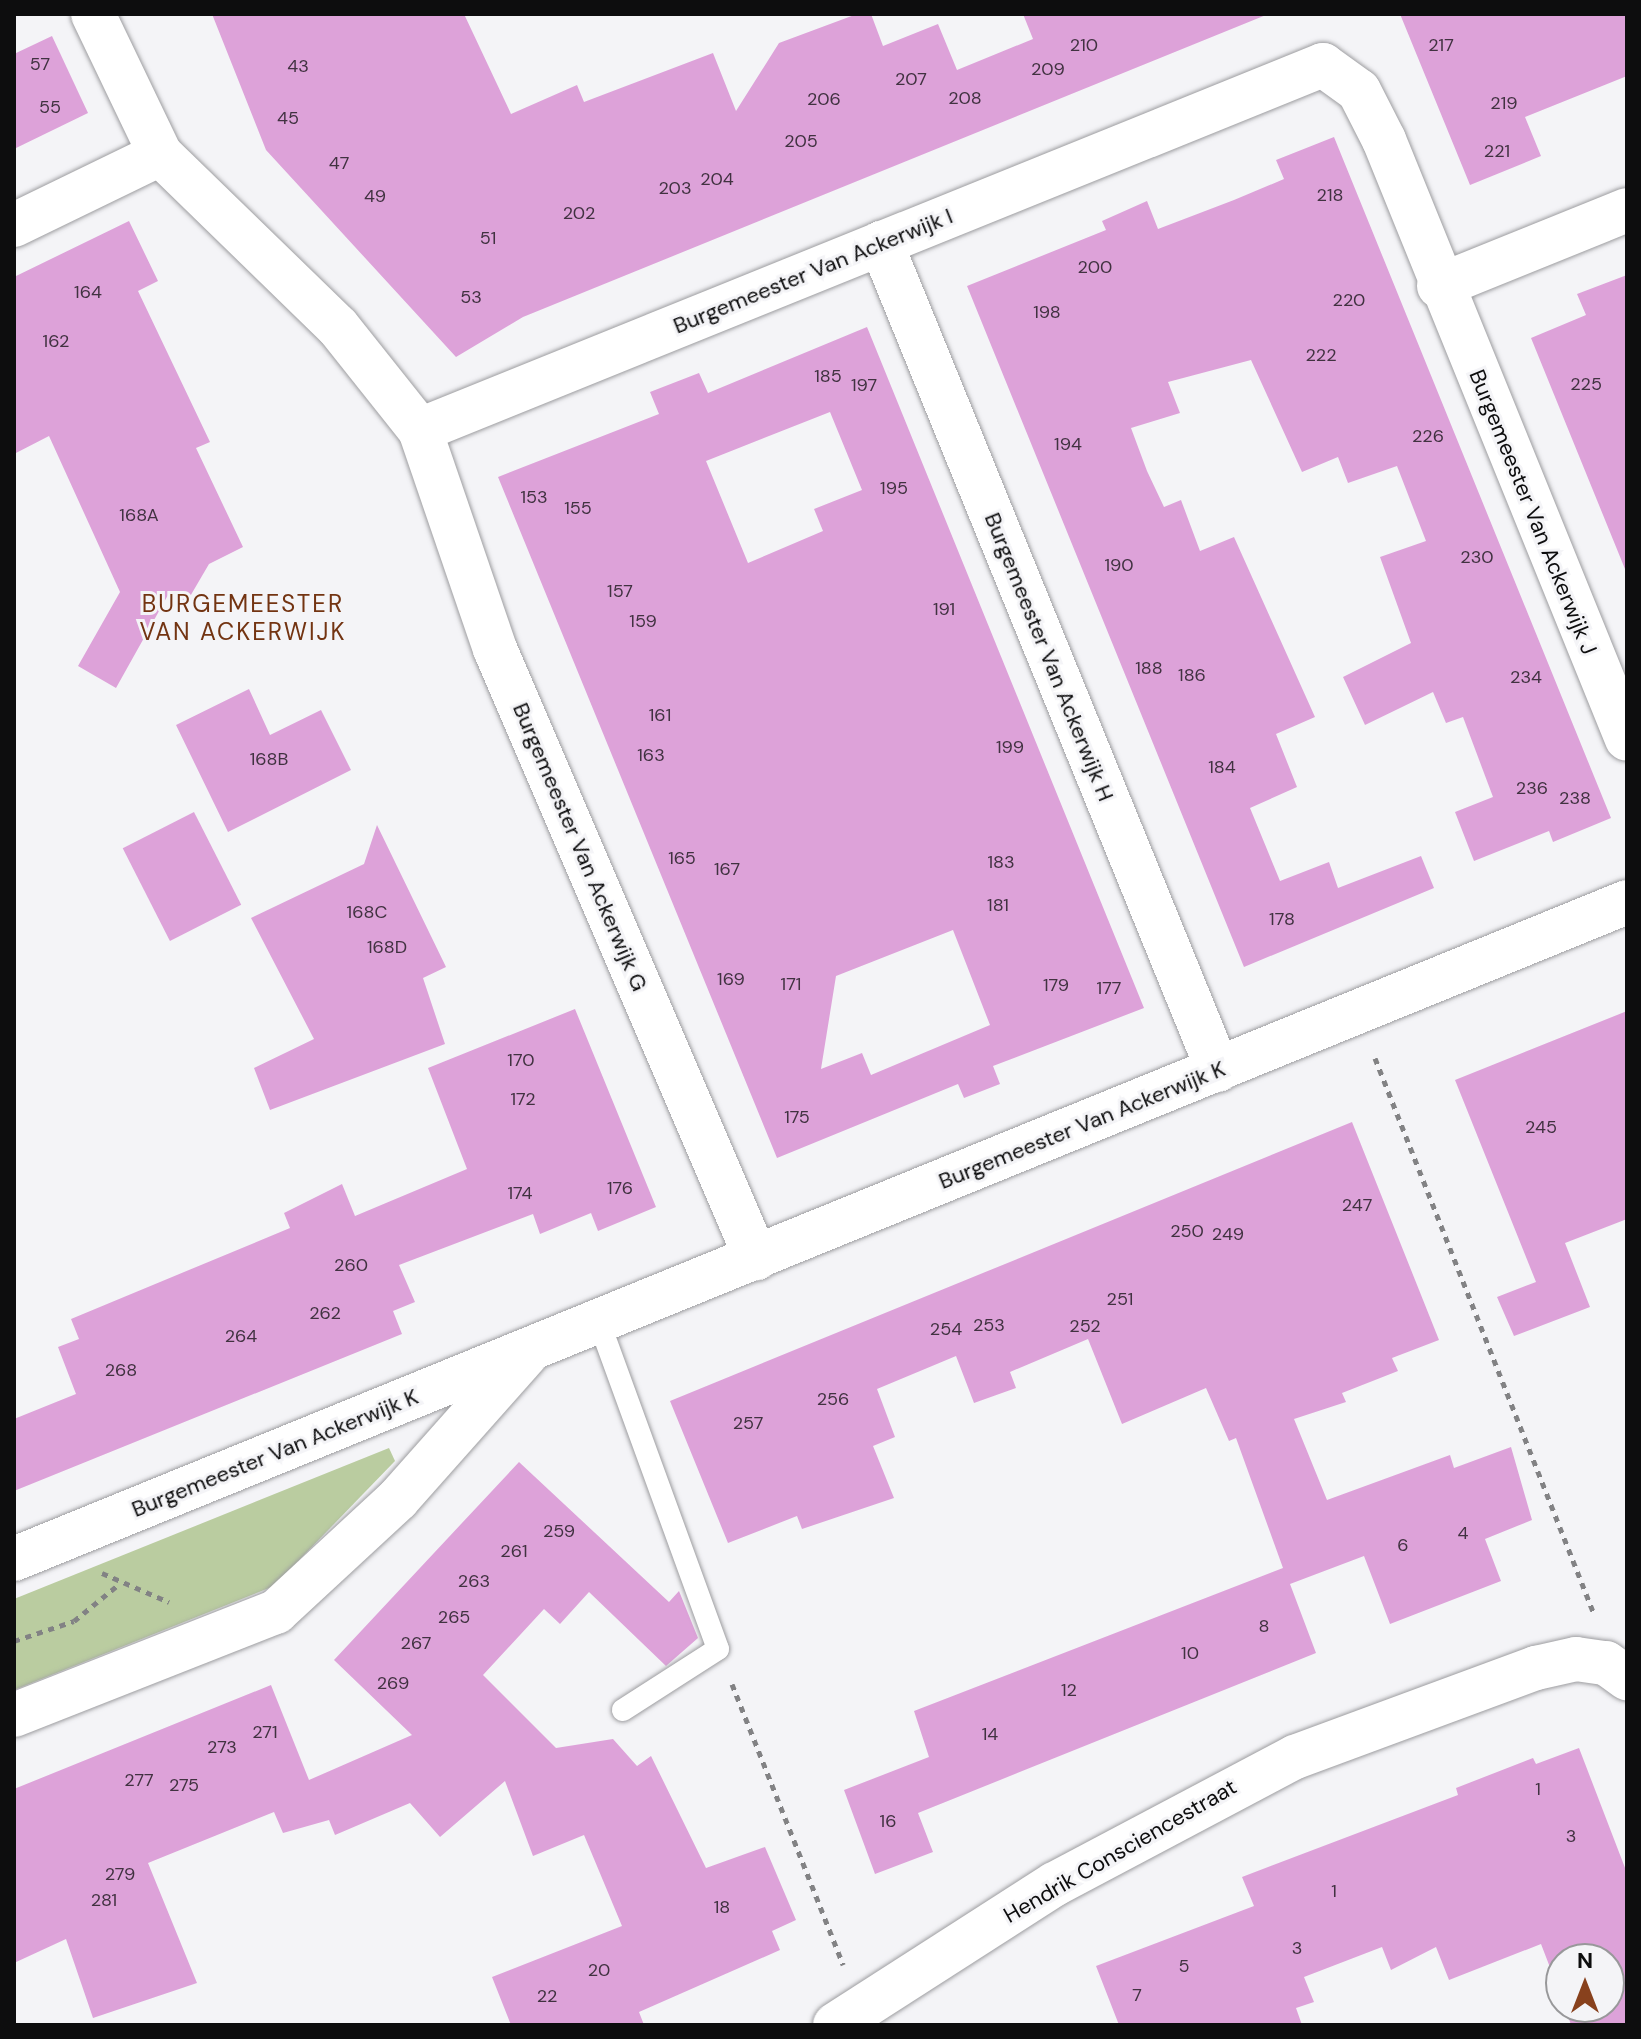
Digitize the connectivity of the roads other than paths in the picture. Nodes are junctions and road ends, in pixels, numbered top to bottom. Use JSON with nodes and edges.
{"nodes":[{"id":1,"x":93,"y":14,"type":"edge"},
{"id":2,"x":160,"y":154,"type":"junction"},
{"id":3,"x":1627,"y":210,"type":"edge"},
{"id":4,"x":14,"y":225,"type":"edge"},
{"id":5,"x":881,"y":243,"type":"junction"},
{"id":6,"x":1439,"y":286,"type":"junction"},
{"id":7,"x":420,"y":430,"type":"junction"},
{"id":8,"x":1627,"y":739,"type":"edge"},
{"id":9,"x":1627,"y":902,"type":"edge"},
{"id":10,"x":1218,"y":1070,"type":"junction"},
{"id":11,"x":756,"y":1258,"type":"junction"},
{"id":12,"x":599,"y":1322,"type":"junction"},
{"id":13,"x":535,"y":1345,"type":"junction"},
{"id":14,"x":14,"y":1559,"type":"edge"},
{"id":15,"x":1616,"y":1670,"type":"edge"},
{"id":16,"x":623,"y":1710,"type":"dead end"},
{"id":17,"x":14,"y":1715,"type":"edge"},
{"id":18,"x":847,"y":2017,"type":"edge"}],
"edges":[{"from":1,"to":2,"type":"street"},
{"from":2,"to":4,"type":"street"},
{"from":2,"to":7,"type":"street"},
{"from":3,"to":6,"type":"street"},
{"from":5,"to":6,"type":"street","name":"Burgemeester Van Ackerwijk I"},
{"from":5,"to":7,"type":"street","name":"Burgemeester Van Ackerwijk I"},
{"from":5,"to":10,"type":"street","name":"Burgemeester Van Ackerwijk H"},
{"from":6,"to":8,"type":"street","name":"Burgemeester Van Ackerwijk J"},
{"from":7,"to":11,"type":"street","name":"Burgemeester Van Ackerwijk G"},
{"from":9,"to":10,"type":"street","name":"Burgemeester Van Ackerwijk K"},
{"from":10,"to":11,"type":"street","name":"Burgemeester Van Ackerwijk K"},
{"from":11,"to":12,"type":"street","name":"Burgemeester Van Ackerwijk K"},
{"from":12,"to":13,"type":"street","name":"Burgemeester Van Ackerwijk K"},
{"from":12,"to":16,"type":"lane"},
{"from":13,"to":14,"type":"street","name":"Burgemeester Van Ackerwijk K"},
{"from":13,"to":17,"type":"street","name":"Burgemeester Van Ackerwijk K"},
{"from":15,"to":18,"type":"street","name":"Hendrik Consciencestraat"}]}
